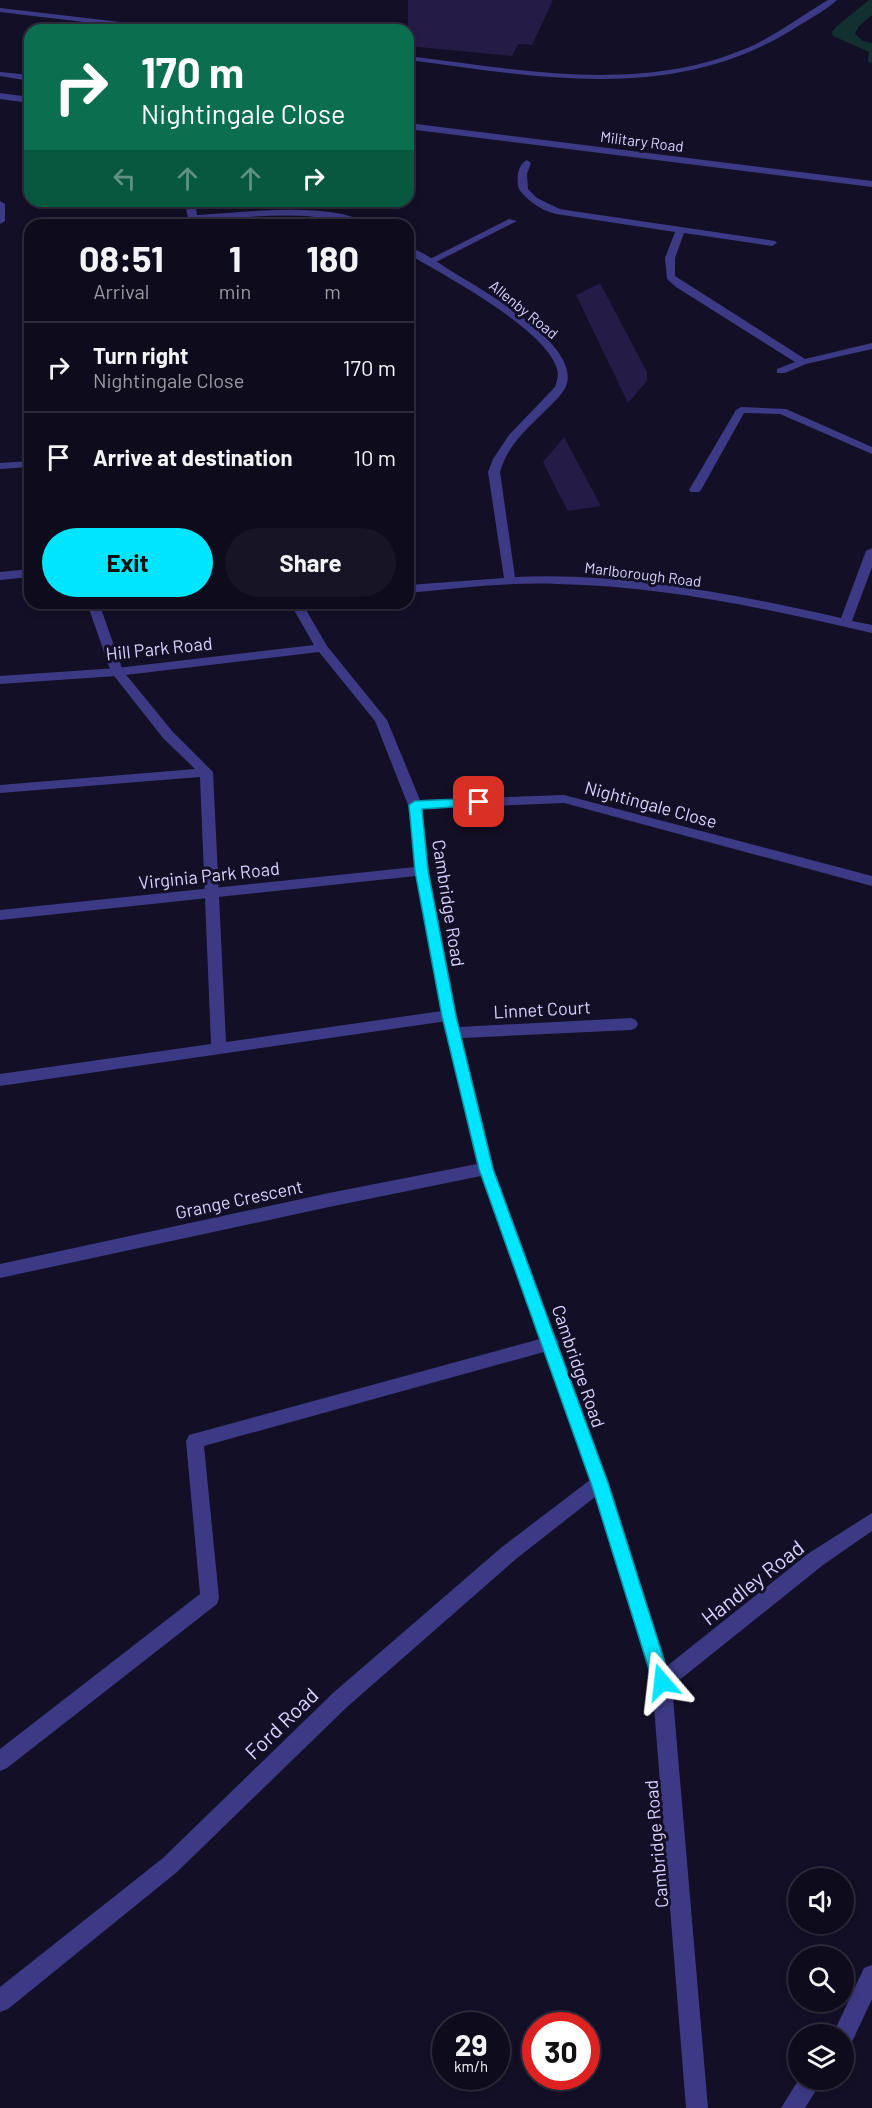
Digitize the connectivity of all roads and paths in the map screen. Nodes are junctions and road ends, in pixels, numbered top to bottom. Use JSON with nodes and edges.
{"nodes":[{"id":1,"x":833,"y":0,"type":"edge"},
{"id":2,"x":0,"y":10,"type":"edge"},
{"id":3,"x":120,"y":24,"type":"edge"},
{"id":4,"x":414,"y":59,"type":"edge"},
{"id":5,"x":0,"y":74,"type":"edge"},
{"id":6,"x":24,"y":77,"type":"edge"},
{"id":7,"x":0,"y":96,"type":"edge"},
{"id":8,"x":24,"y":99,"type":"edge"},
{"id":9,"x":414,"y":127,"type":"edge"},
{"id":10,"x":527,"y":163,"type":"dead end"},
{"id":11,"x":872,"y":184,"type":"edge"},
{"id":12,"x":0,"y":204,"type":"edge"},
{"id":13,"x":230,"y":219,"type":"edge"},
{"id":14,"x":347,"y":219,"type":"edge"},
{"id":15,"x":0,"y":221,"type":"edge"},
{"id":16,"x":512,"y":221,"type":"dead end"},
{"id":17,"x":680,"y":230,"type":"junction"},
{"id":18,"x":772,"y":243,"type":"dead end"},
{"id":19,"x":414,"y":253,"type":"edge"},
{"id":20,"x":429,"y":262,"type":"junction"},
{"id":21,"x":872,"y":346,"type":"edge"},
{"id":22,"x":803,"y":362,"type":"junction"},
{"id":23,"x":781,"y":371,"type":"dead end"},
{"id":24,"x":872,"y":451,"type":"edge"},
{"id":25,"x":24,"y":464,"type":"edge"},
{"id":26,"x":0,"y":466,"type":"edge"},
{"id":27,"x":695,"y":490,"type":"dead end"},
{"id":28,"x":872,"y":551,"type":"edge"},
{"id":29,"x":24,"y":574,"type":"edge"},
{"id":30,"x":0,"y":576,"type":"edge"},
{"id":31,"x":510,"y":581,"type":"junction"},
{"id":32,"x":414,"y":589,"type":"edge"},
{"id":33,"x":95,"y":609,"type":"edge"},
{"id":34,"x":299,"y":609,"type":"edge"},
{"id":35,"x":845,"y":622,"type":"junction"},
{"id":36,"x":872,"y":629,"type":"edge"},
{"id":37,"x":322,"y":648,"type":"junction"},
{"id":38,"x":117,"y":672,"type":"junction"},
{"id":39,"x":0,"y":680,"type":"edge"},
{"id":40,"x":206,"y":772,"type":"junction"},
{"id":41,"x":0,"y":789,"type":"edge"},
{"id":42,"x":415,"y":805,"type":"junction"},
{"id":43,"x":422,"y":871,"type":"junction"},
{"id":44,"x":872,"y":880,"type":"edge"},
{"id":45,"x":210,"y":893,"type":"junction"},
{"id":46,"x":0,"y":915,"type":"edge"},
{"id":47,"x":452,"y":1024,"type":"junction"},
{"id":48,"x":631,"y":1024,"type":"dead end"},
{"id":49,"x":219,"y":1050,"type":"junction"},
{"id":50,"x":0,"y":1080,"type":"edge"},
{"id":51,"x":486,"y":1169,"type":"junction"},
{"id":52,"x":0,"y":1271,"type":"edge"},
{"id":53,"x":550,"y":1343,"type":"junction"},
{"id":54,"x":600,"y":1483,"type":"junction"},
{"id":55,"x":872,"y":1521,"type":"edge"},
{"id":56,"x":662,"y":1682,"type":"junction"},
{"id":57,"x":0,"y":1761,"type":"edge"},
{"id":58,"x":872,"y":1977,"type":"edge"},
{"id":59,"x":0,"y":2001,"type":"edge"},
{"id":60,"x":849,"y":2024,"type":"edge"},
{"id":61,"x":804,"y":2090,"type":"edge"},
{"id":62,"x":697,"y":2108,"type":"edge"},
{"id":63,"x":792,"y":2108,"type":"edge"}],
"edges":[{"from":1,"to":4,"type":"street"},
{"from":2,"to":3,"type":"street"},
{"from":5,"to":6,"type":"street"},
{"from":7,"to":8,"type":"street"},
{"from":9,"to":11,"type":"street","name":"Military Road"},
{"from":10,"to":17,"type":"street"},
{"from":12,"to":15,"type":"street"},
{"from":13,"to":14,"type":"street"},
{"from":16,"to":20,"type":"street"},
{"from":17,"to":18,"type":"street"},
{"from":17,"to":22,"type":"street"},
{"from":19,"to":20,"type":"street","name":"Allenby Road"},
{"from":20,"to":31,"type":"street","name":"Allenby Road"},
{"from":21,"to":22,"type":"street"},
{"from":22,"to":23,"type":"street"},
{"from":24,"to":27,"type":"street"},
{"from":25,"to":26,"type":"street"},
{"from":28,"to":35,"type":"street"},
{"from":29,"to":30,"type":"street"},
{"from":31,"to":32,"type":"street","name":"Marlborough Road"},
{"from":31,"to":35,"type":"street","name":"Marlborough Road"},
{"from":33,"to":38,"type":"street"},
{"from":34,"to":37,"type":"street","name":"Cambridge Road"},
{"from":35,"to":36,"type":"street","name":"Marlborough Road"},
{"from":37,"to":38,"type":"street","name":"Hill Park Road"},
{"from":37,"to":42,"type":"street","name":"Cambridge Road"},
{"from":38,"to":39,"type":"street","name":"Hill Park Road"},
{"from":38,"to":40,"type":"street"},
{"from":40,"to":41,"type":"street"},
{"from":40,"to":45,"type":"street"},
{"from":42,"to":43,"type":"street","name":"Cambridge Road"},
{"from":42,"to":44,"type":"street","name":"Nightingale Close"},
{"from":43,"to":45,"type":"street","name":"Virginia Park Road"},
{"from":43,"to":47,"type":"street","name":"Cambridge Road"},
{"from":45,"to":46,"type":"street","name":"Virginia Park Road"},
{"from":45,"to":49,"type":"street"},
{"from":47,"to":48,"type":"street","name":"Linnet Court"},
{"from":47,"to":49,"type":"street","name":"Linnet Court"},
{"from":47,"to":51,"type":"street","name":"Cambridge Road"},
{"from":49,"to":50,"type":"street","name":"Linnet Court"},
{"from":51,"to":52,"type":"street","name":"Grange Crescent"},
{"from":51,"to":53,"type":"street","name":"Cambridge Road"},
{"from":53,"to":54,"type":"street","name":"Cambridge Road"},
{"from":53,"to":57,"type":"street"},
{"from":54,"to":56,"type":"street","name":"Cambridge Road"},
{"from":54,"to":59,"type":"street","name":"Ford Road"},
{"from":55,"to":56,"type":"street","name":"Handley Road"},
{"from":56,"to":62,"type":"street","name":"Cambridge Road"},
{"from":58,"to":60,"type":"street"},
{"from":61,"to":63,"type":"street"}]}
